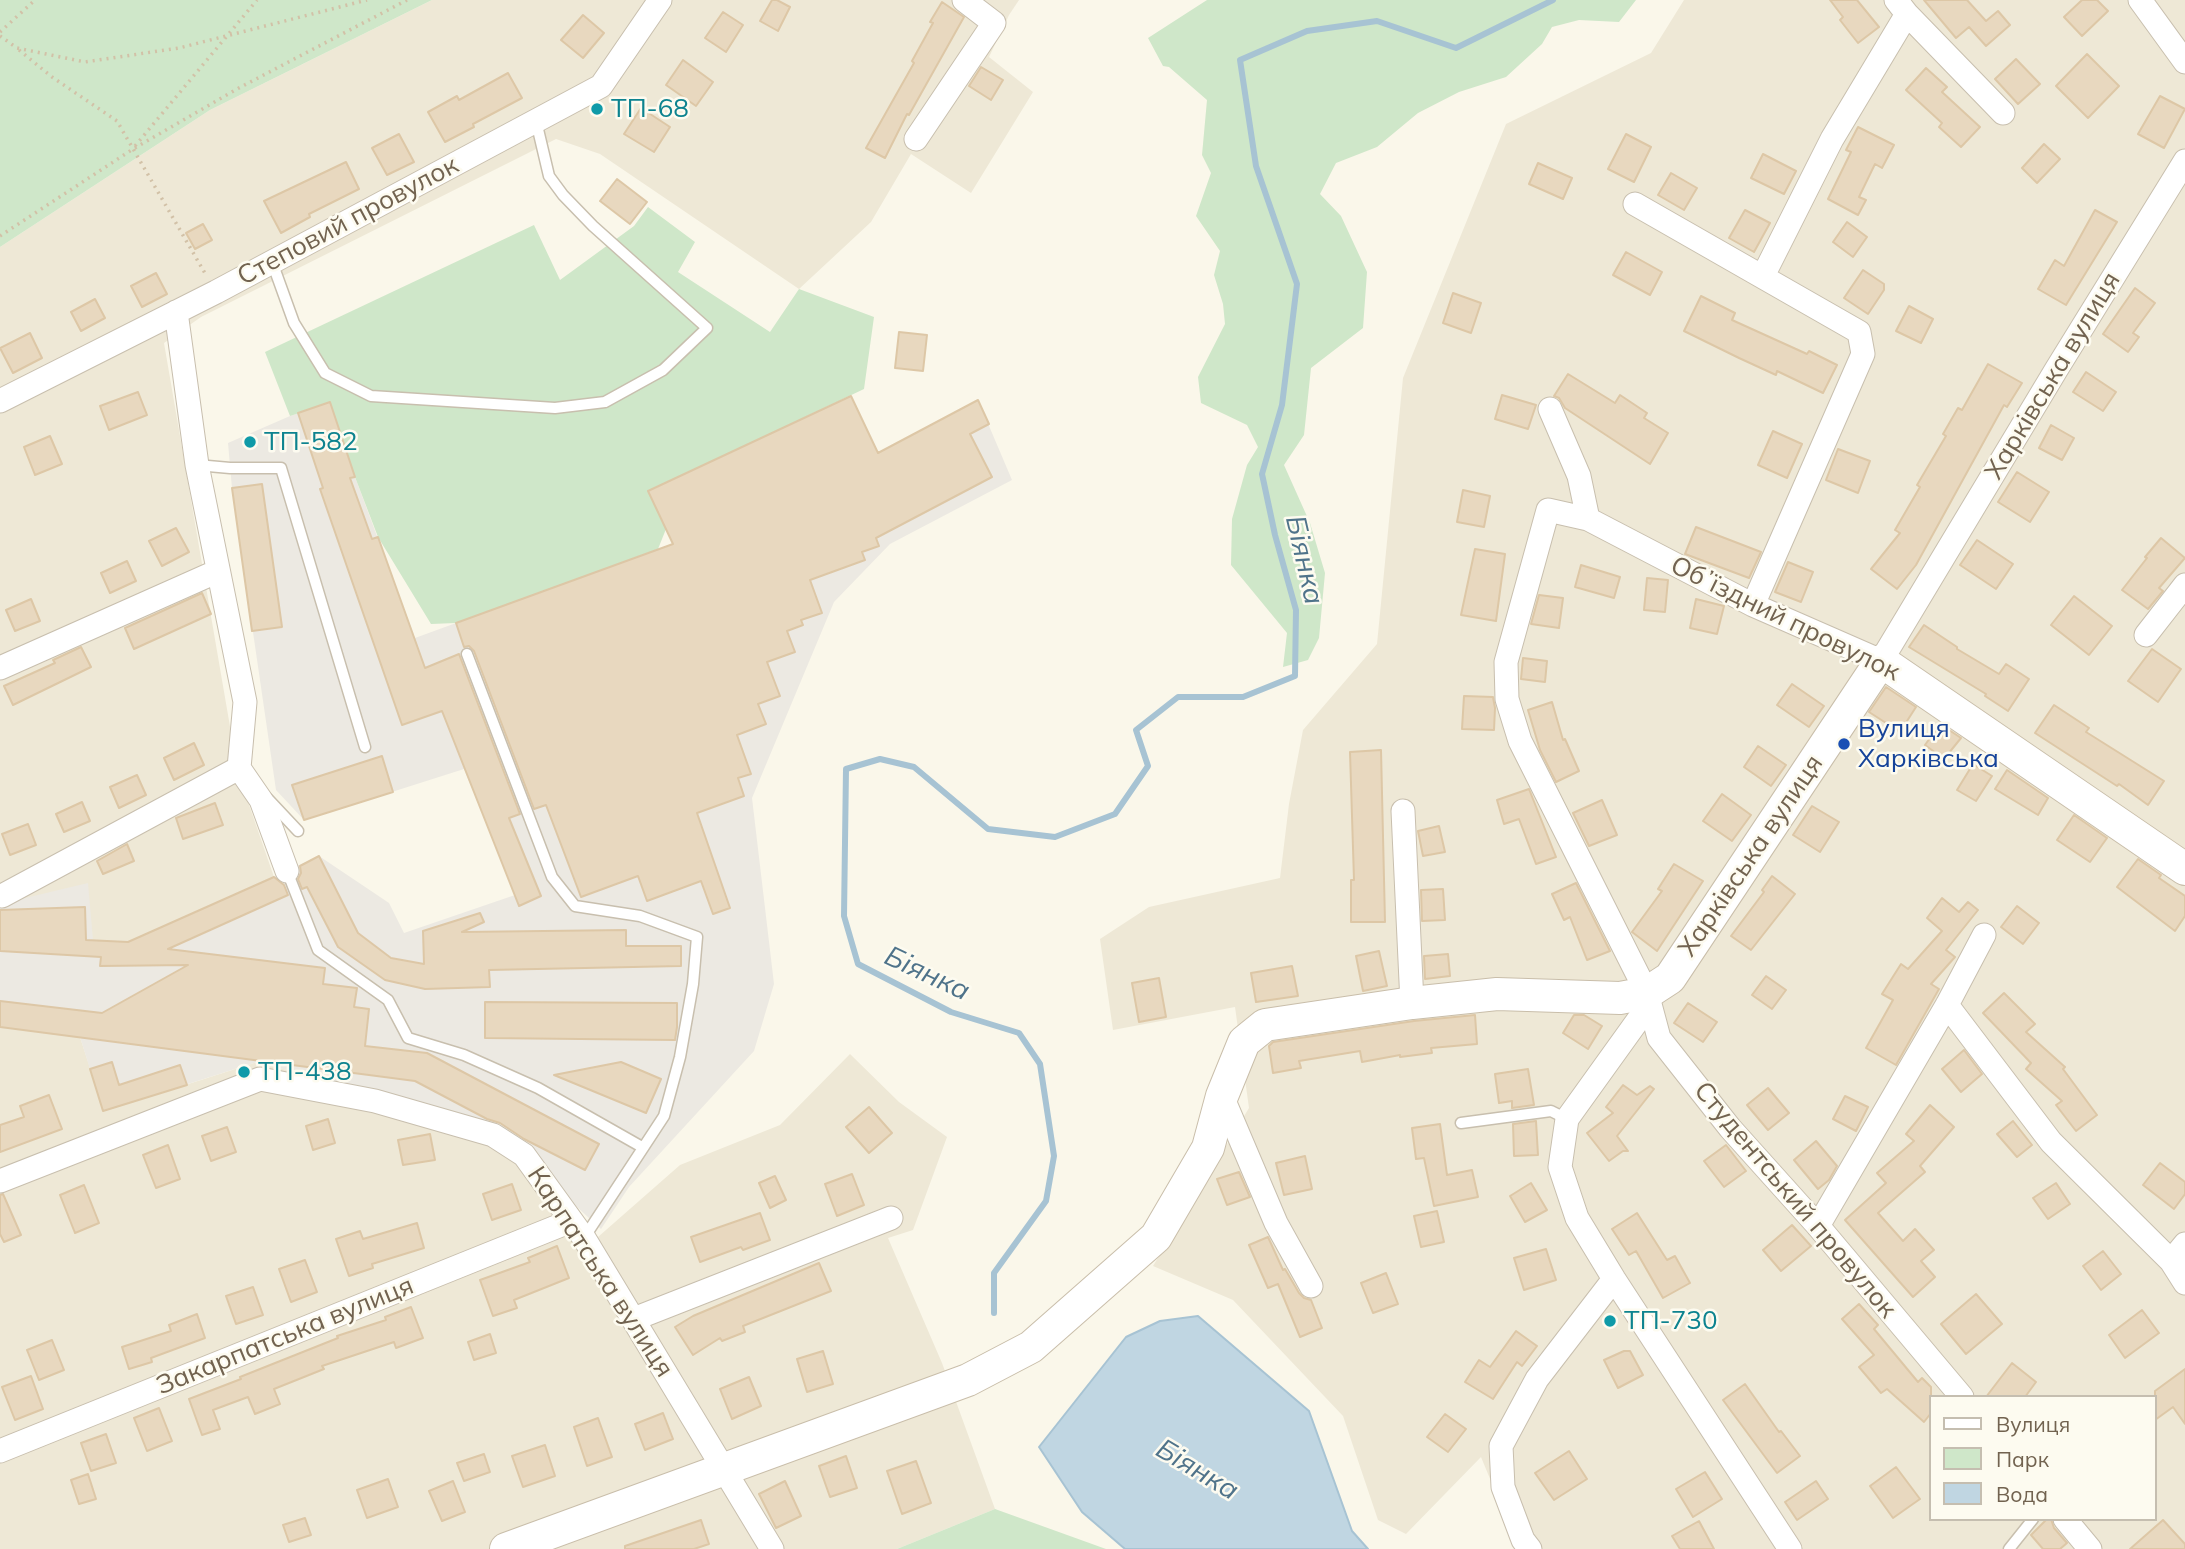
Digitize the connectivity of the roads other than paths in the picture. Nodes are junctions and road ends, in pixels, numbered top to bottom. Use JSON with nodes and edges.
{"nodes":[{"id":1,"x":660,"y":0,"type":"edge"},
{"id":2,"x":964,"y":0,"type":"edge"},
{"id":3,"x":2140,"y":0,"type":"edge"},
{"id":4,"x":1902,"y":7,"type":"edge"},
{"id":5,"x":2185,"y":62,"type":"edge"},
{"id":6,"x":2003,"y":113,"type":"dead end"},
{"id":7,"x":536,"y":121,"type":"junction"},
{"id":8,"x":916,"y":139,"type":"dead end"},
{"id":9,"x":2185,"y":160,"type":"edge"},
{"id":10,"x":1635,"y":204,"type":"dead end"},
{"id":11,"x":272,"y":262,"type":"junction"},
{"id":12,"x":1763,"y":276,"type":"junction"},
{"id":13,"x":176,"y":312,"type":"junction"},
{"id":14,"x":0,"y":401,"type":"edge"},
{"id":15,"x":1550,"y":409,"type":"dead end"},
{"id":16,"x":197,"y":465,"type":"junction"},
{"id":17,"x":1588,"y":519,"type":"junction"},
{"id":18,"x":218,"y":571,"type":"junction"},
{"id":19,"x":2185,"y":585,"type":"edge"},
{"id":20,"x":1753,"y":605,"type":"junction"},
{"id":21,"x":2146,"y":635,"type":"dead end"},
{"id":22,"x":467,"y":654,"type":"dead end"},
{"id":23,"x":1881,"y":661,"type":"junction"},
{"id":24,"x":0,"y":668,"type":"edge"},
{"id":25,"x":365,"y":747,"type":"dead end"},
{"id":26,"x":239,"y":768,"type":"junction"},
{"id":27,"x":1403,"y":811,"type":"dead end"},
{"id":28,"x":298,"y":831,"type":"dead end"},
{"id":29,"x":2185,"y":869,"type":"edge"},
{"id":30,"x":287,"y":871,"type":"joint"},
{"id":31,"x":2,"y":896,"type":"dead end"},
{"id":32,"x":1984,"y":935,"type":"dead end"},
{"id":33,"x":1647,"y":993,"type":"junction"},
{"id":34,"x":1412,"y":1003,"type":"junction"},
{"id":35,"x":1947,"y":1005,"type":"junction"},
{"id":36,"x":1222,"y":1096,"type":"junction"},
{"id":37,"x":1567,"y":1119,"type":"junction"},
{"id":38,"x":1461,"y":1123,"type":"dead end"},
{"id":39,"x":642,"y":1147,"type":"junction"},
{"id":40,"x":0,"y":1181,"type":"edge"},
{"id":41,"x":891,"y":1218,"type":"dead end"},
{"id":42,"x":1818,"y":1226,"type":"junction"},
{"id":43,"x":577,"y":1229,"type":"junction"},
{"id":44,"x":2178,"y":1252,"type":"edge"},
{"id":45,"x":1614,"y":1279,"type":"junction"},
{"id":46,"x":2185,"y":1283,"type":"edge"},
{"id":47,"x":1311,"y":1286,"type":"dead end"},
{"id":48,"x":634,"y":1319,"type":"junction"},
{"id":49,"x":1960,"y":1395,"type":"edge"},
{"id":50,"x":0,"y":1451,"type":"edge"},
{"id":51,"x":723,"y":1469,"type":"junction"},
{"id":52,"x":2031,"y":1521,"type":"edge"},
{"id":53,"x":2067,"y":1521,"type":"edge"},
{"id":54,"x":506,"y":1549,"type":"edge"},
{"id":55,"x":772,"y":1549,"type":"edge"},
{"id":56,"x":1530,"y":1549,"type":"edge"},
{"id":57,"x":1790,"y":1549,"type":"edge"},
{"id":58,"x":2009,"y":1549,"type":"edge"},
{"id":59,"x":2090,"y":1549,"type":"edge"}],
"edges":[{"from":1,"to":7,"type":"street","name":"Степовий провулок"},
{"from":2,"to":8,"type":"street"},
{"from":3,"to":5,"type":"street"},
{"from":4,"to":6,"type":"street"},
{"from":4,"to":12,"type":"street"},
{"from":7,"to":11,"type":"street","name":"Степовий провулок"},
{"from":7,"to":11,"type":"lane"},
{"from":9,"to":23,"type":"street","name":"Харківська вулиця"},
{"from":10,"to":12,"type":"street"},
{"from":11,"to":13,"type":"street","name":"Степовий провулок"},
{"from":12,"to":20,"type":"street"},
{"from":13,"to":14,"type":"street","name":"Степовий провулок"},
{"from":13,"to":16,"type":"street"},
{"from":15,"to":17,"type":"street"},
{"from":16,"to":18,"type":"street"},
{"from":16,"to":25,"type":"lane"},
{"from":17,"to":20,"type":"street","name":"Обʼїздний провулок"},
{"from":17,"to":33,"type":"street","name":"Обʼїздний провулок"},
{"from":18,"to":24,"type":"street"},
{"from":18,"to":26,"type":"street"},
{"from":19,"to":21,"type":"street"},
{"from":20,"to":23,"type":"street","name":"Обʼїздний провулок"},
{"from":22,"to":39,"type":"lane"},
{"from":23,"to":29,"type":"street","name":"Обʼїздний провулок"},
{"from":23,"to":33,"type":"street","name":"Харківська вулиця"},
{"from":26,"to":28,"type":"lane"},
{"from":26,"to":30,"type":"street"},
{"from":26,"to":31,"type":"street"},
{"from":27,"to":34,"type":"street"},
{"from":30,"to":39,"type":"lane"},
{"from":32,"to":35,"type":"street"},
{"from":33,"to":34,"type":"street"},
{"from":33,"to":37,"type":"street"},
{"from":33,"to":42,"type":"street","name":"Студентський провулок"},
{"from":34,"to":36,"type":"street"},
{"from":35,"to":42,"type":"street"},
{"from":35,"to":44,"type":"street"},
{"from":36,"to":47,"type":"street"},
{"from":36,"to":51,"type":"street"},
{"from":37,"to":38,"type":"lane"},
{"from":37,"to":45,"type":"street"},
{"from":39,"to":43,"type":"lane"},
{"from":40,"to":43,"type":"street","name":"Карпатська вулиця"},
{"from":41,"to":48,"type":"street"},
{"from":42,"to":49,"type":"street","name":"Студентський провулок"},
{"from":43,"to":48,"type":"street","name":"Карпатська вулиця"},
{"from":43,"to":50,"type":"street","name":"Закарпатська вулиця"},
{"from":44,"to":46,"type":"street"},
{"from":45,"to":56,"type":"street"},
{"from":45,"to":57,"type":"street"},
{"from":48,"to":51,"type":"street","name":"Карпатська вулиця"},
{"from":51,"to":54,"type":"street"},
{"from":51,"to":55,"type":"street","name":"Карпатська вулиця"},
{"from":52,"to":58,"type":"lane"},
{"from":53,"to":59,"type":"street"}]}
